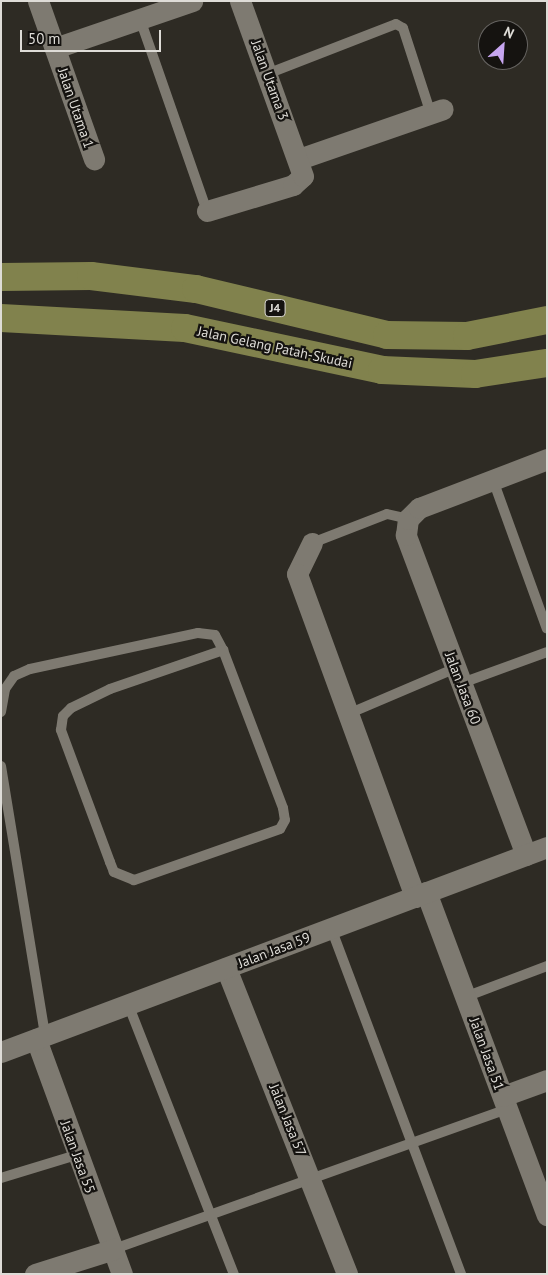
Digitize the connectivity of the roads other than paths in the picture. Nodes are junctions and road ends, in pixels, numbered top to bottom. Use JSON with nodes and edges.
{"nodes":[{"id":1,"x":38,"y":1,"type":"edge"},
{"id":2,"x":192,"y":1,"type":"edge"},
{"id":3,"x":240,"y":1,"type":"edge"},
{"id":4,"x":140,"y":19,"type":"junction"},
{"id":5,"x":55,"y":48,"type":"junction"},
{"id":6,"x":268,"y":74,"type":"junction"},
{"id":7,"x":437,"y":112,"type":"joint"},
{"id":8,"x":94,"y":159,"type":"dead end"},
{"id":9,"x":301,"y":168,"type":"junction"},
{"id":10,"x":207,"y":211,"type":"joint"},
{"id":11,"x":1,"y":277,"type":"edge"},
{"id":12,"x":1,"y":318,"type":"edge"},
{"id":13,"x":547,"y":320,"type":"edge"},
{"id":14,"x":547,"y":363,"type":"edge"},
{"id":15,"x":547,"y":460,"type":"edge"},
{"id":16,"x":493,"y":480,"type":"junction"},
{"id":17,"x":408,"y":519,"type":"junction"},
{"id":18,"x":312,"y":543,"type":"joint"},
{"id":19,"x":547,"y":629,"type":"edge"},
{"id":20,"x":223,"y":650,"type":"junction"},
{"id":21,"x":547,"y":652,"type":"edge"},
{"id":22,"x":459,"y":675,"type":"junction"},
{"id":23,"x":1,"y":712,"type":"edge"},
{"id":24,"x":348,"y":714,"type":"junction"},
{"id":25,"x":1,"y":766,"type":"edge"},
{"id":26,"x":547,"y":847,"type":"edge"},
{"id":27,"x":526,"y":855,"type":"junction"},
{"id":28,"x":421,"y":895,"type":"junction"},
{"id":29,"x":331,"y":928,"type":"junction"},
{"id":30,"x":547,"y":966,"type":"edge"},
{"id":31,"x":226,"y":968,"type":"junction"},
{"id":32,"x":465,"y":997,"type":"junction"},
{"id":33,"x":128,"y":1004,"type":"junction"},
{"id":34,"x":41,"y":1037,"type":"junction"},
{"id":35,"x":1,"y":1052,"type":"edge"},
{"id":36,"x":547,"y":1080,"type":"edge"},
{"id":37,"x":505,"y":1103,"type":"junction"},
{"id":38,"x":413,"y":1142,"type":"junction"},
{"id":39,"x":76,"y":1155,"type":"junction"},
{"id":40,"x":1,"y":1178,"type":"edge"},
{"id":41,"x":311,"y":1179,"type":"junction"},
{"id":42,"x":210,"y":1214,"type":"junction"},
{"id":43,"x":547,"y":1215,"type":"edge"},
{"id":44,"x":114,"y":1248,"type":"junction"},
{"id":45,"x":35,"y":1274,"type":"edge"},
{"id":46,"x":122,"y":1274,"type":"edge"},
{"id":47,"x":234,"y":1274,"type":"edge"},
{"id":48,"x":347,"y":1274,"type":"edge"},
{"id":49,"x":461,"y":1274,"type":"edge"}],
"edges":[{"from":1,"to":5,"type":"street","name":"Jalan Utama 1"},
{"from":2,"to":4,"type":"street"},
{"from":3,"to":6,"type":"street","name":"Jalan Utama 3"},
{"from":4,"to":5,"type":"street"},
{"from":4,"to":10,"type":"lane"},
{"from":5,"to":8,"type":"street","name":"Jalan Utama 1"},
{"from":6,"to":7,"type":"lane"},
{"from":6,"to":9,"type":"street","name":"Jalan Utama 3"},
{"from":7,"to":9,"type":"street"},
{"from":9,"to":10,"type":"street"},
{"from":11,"to":13,"type":"main road","number":"J4"},
{"from":12,"to":14,"type":"main road","name":"Jalan Gelang Patah-Skudai"},
{"from":15,"to":16,"type":"street"},
{"from":16,"to":17,"type":"street"},
{"from":16,"to":19,"type":"lane"},
{"from":17,"to":18,"type":"lane"},
{"from":17,"to":22,"type":"street","name":"Jalan Jasa 60"},
{"from":18,"to":24,"type":"street","name":"Jalan Jasa 51"},
{"from":20,"to":20,"type":"lane"},
{"from":20,"to":23,"type":"lane"},
{"from":21,"to":22,"type":"lane"},
{"from":22,"to":24,"type":"lane"},
{"from":22,"to":27,"type":"street","name":"Jalan Jasa 60"},
{"from":24,"to":28,"type":"street","name":"Jalan Jasa 51"},
{"from":25,"to":34,"type":"lane"},
{"from":26,"to":27,"type":"street","name":"Jalan Jasa 59"},
{"from":27,"to":28,"type":"street","name":"Jalan Jasa 59"},
{"from":28,"to":29,"type":"street","name":"Jalan Jasa 59"},
{"from":28,"to":32,"type":"street","name":"Jalan Jasa 51"},
{"from":29,"to":31,"type":"street","name":"Jalan Jasa 59"},
{"from":29,"to":38,"type":"lane"},
{"from":30,"to":32,"type":"lane"},
{"from":31,"to":33,"type":"street","name":"Jalan Jasa 59"},
{"from":31,"to":41,"type":"street","name":"Jalan Jasa 57"},
{"from":32,"to":37,"type":"street","name":"Jalan Jasa 51"},
{"from":33,"to":34,"type":"street","name":"Jalan Jasa 59"},
{"from":33,"to":42,"type":"lane"},
{"from":34,"to":35,"type":"street","name":"Jalan Jasa 59"},
{"from":34,"to":39,"type":"street","name":"Jalan Jasa 55"},
{"from":36,"to":37,"type":"street"},
{"from":37,"to":38,"type":"lane"},
{"from":37,"to":43,"type":"street","name":"Jalan Jasa 51"},
{"from":38,"to":41,"type":"lane"},
{"from":38,"to":49,"type":"lane"},
{"from":39,"to":40,"type":"lane"},
{"from":39,"to":44,"type":"street","name":"Jalan Jasa 55"},
{"from":41,"to":42,"type":"lane"},
{"from":41,"to":48,"type":"street","name":"Jalan Jasa 57"},
{"from":42,"to":44,"type":"lane"},
{"from":42,"to":47,"type":"lane"},
{"from":44,"to":45,"type":"street"},
{"from":44,"to":46,"type":"street","name":"Jalan Jasa 55"}]}
